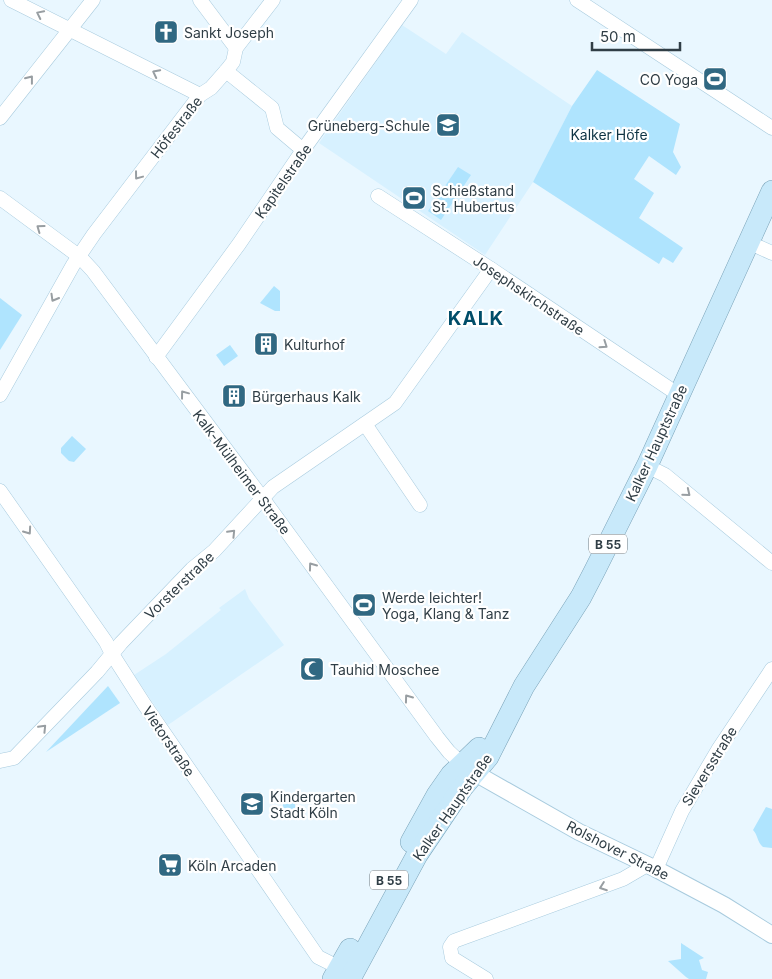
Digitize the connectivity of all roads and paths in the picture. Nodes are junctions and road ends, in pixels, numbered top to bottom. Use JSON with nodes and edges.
{"nodes":[{"id":1,"x":11,"y":0,"type":"edge"},
{"id":2,"x":93,"y":0,"type":"edge"},
{"id":3,"x":200,"y":0,"type":"edge"},
{"id":4,"x":273,"y":0,"type":"edge"},
{"id":5,"x":577,"y":0,"type":"edge"},
{"id":6,"x":407,"y":1,"type":"edge"},
{"id":7,"x":70,"y":29,"type":"junction"},
{"id":8,"x":236,"y":48,"type":"junction"},
{"id":9,"x":226,"y":71,"type":"junction"},
{"id":10,"x":200,"y":95,"type":"junction"},
{"id":11,"x":0,"y":118,"type":"edge"},
{"id":12,"x":772,"y":128,"type":"edge"},
{"id":13,"x":303,"y":150,"type":"junction"},
{"id":14,"x":772,"y":191,"type":"edge"},
{"id":15,"x":378,"y":196,"type":"dead end"},
{"id":16,"x":0,"y":198,"type":"edge"},
{"id":17,"x":748,"y":242,"type":"junction"},
{"id":18,"x":772,"y":253,"type":"edge"},
{"id":19,"x":80,"y":257,"type":"junction"},
{"id":20,"x":491,"y":269,"type":"junction"},
{"id":21,"x":156,"y":357,"type":"junction"},
{"id":22,"x":0,"y":395,"type":"edge"},
{"id":23,"x":678,"y":395,"type":"junction"},
{"id":24,"x":364,"y":424,"type":"junction"},
{"id":25,"x":646,"y":466,"type":"junction"},
{"id":26,"x":0,"y":491,"type":"edge"},
{"id":27,"x":263,"y":499,"type":"junction"},
{"id":28,"x":420,"y":505,"type":"dead end"},
{"id":29,"x":772,"y":562,"type":"edge"},
{"id":30,"x":112,"y":654,"type":"junction"},
{"id":31,"x":772,"y":669,"type":"edge"},
{"id":32,"x":3,"y":761,"type":"edge"},
{"id":33,"x":469,"y":769,"type":"junction"},
{"id":34,"x":651,"y":867,"type":"junction"},
{"id":35,"x":772,"y":935,"type":"edge"},
{"id":36,"x":345,"y":973,"type":"edge"},
{"id":37,"x":486,"y":979,"type":"edge"}],
"edges":[{"from":7,"to":1,"type":"street","one_way":true},
{"from":2,"to":7,"type":"street"},
{"from":3,"to":8,"type":"street"},
{"from":4,"to":8,"type":"street","name":"Höfestraße"},
{"from":5,"to":12,"type":"street"},
{"from":6,"to":13,"type":"street","name":"Kapitelstraße"},
{"from":10,"to":7,"type":"street","one_way":true},
{"from":11,"to":7,"type":"street","one_way":true},
{"from":8,"to":9,"type":"street","name":"Höfestraße"},
{"from":9,"to":10,"type":"street","name":"Höfestraße"},
{"from":9,"to":13,"type":"street"},
{"from":10,"to":19,"type":"street","name":"Höfestraße","one_way":true},
{"from":13,"to":21,"type":"street","name":"Kapitelstraße"},
{"from":14,"to":17,"type":"main road","name":"Kalker Hauptstraße","number":"B 55"},
{"from":15,"to":20,"type":"street","name":"Josephskirchstraße"},
{"from":19,"to":16,"type":"street","name":"Kalk-Mülheimer Straße","one_way":true},
{"from":17,"to":18,"type":"street"},
{"from":17,"to":23,"type":"main road","name":"Kalker Hauptstraße","number":"B 55"},
{"from":19,"to":21,"type":"street","name":"Kalk-Mülheimer Straße"},
{"from":19,"to":22,"type":"street","name":"Höfestraße","one_way":true},
{"from":20,"to":23,"type":"street","name":"Josephskirchstraße","one_way":true},
{"from":20,"to":24,"type":"street","name":"Vorsterstraße"},
{"from":27,"to":21,"type":"street","name":"Kalk-Mülheimer Straße","one_way":true},
{"from":23,"to":25,"type":"main road","name":"Kalker Hauptstraße","number":"B 55"},
{"from":24,"to":27,"type":"street","name":"Vorsterstraße"},
{"from":24,"to":28,"type":"street"},
{"from":25,"to":29,"type":"street","one_way":true},
{"from":25,"to":33,"type":"main road","name":"Kalker Hauptstraße","number":"B 55"},
{"from":26,"to":30,"type":"street","name":"Vietorstraße","one_way":true},
{"from":30,"to":27,"type":"street","name":"Vorsterstraße","one_way":true},
{"from":33,"to":27,"type":"street","name":"Kalk-Mülheimer Straße","one_way":true},
{"from":32,"to":30,"type":"street","name":"Vorsterstraße","one_way":true},
{"from":30,"to":36,"type":"street","name":"Vietorstraße"},
{"from":31,"to":34,"type":"street","name":"Sieversstraße"},
{"from":33,"to":34,"type":"street","name":"Rolshover Straße"},
{"from":33,"to":36,"type":"main road","name":"Kalker Hauptstraße","number":"B 55"},
{"from":34,"to":35,"type":"street","name":"Rolshover Straße"},
{"from":34,"to":37,"type":"street","one_way":true}]}
